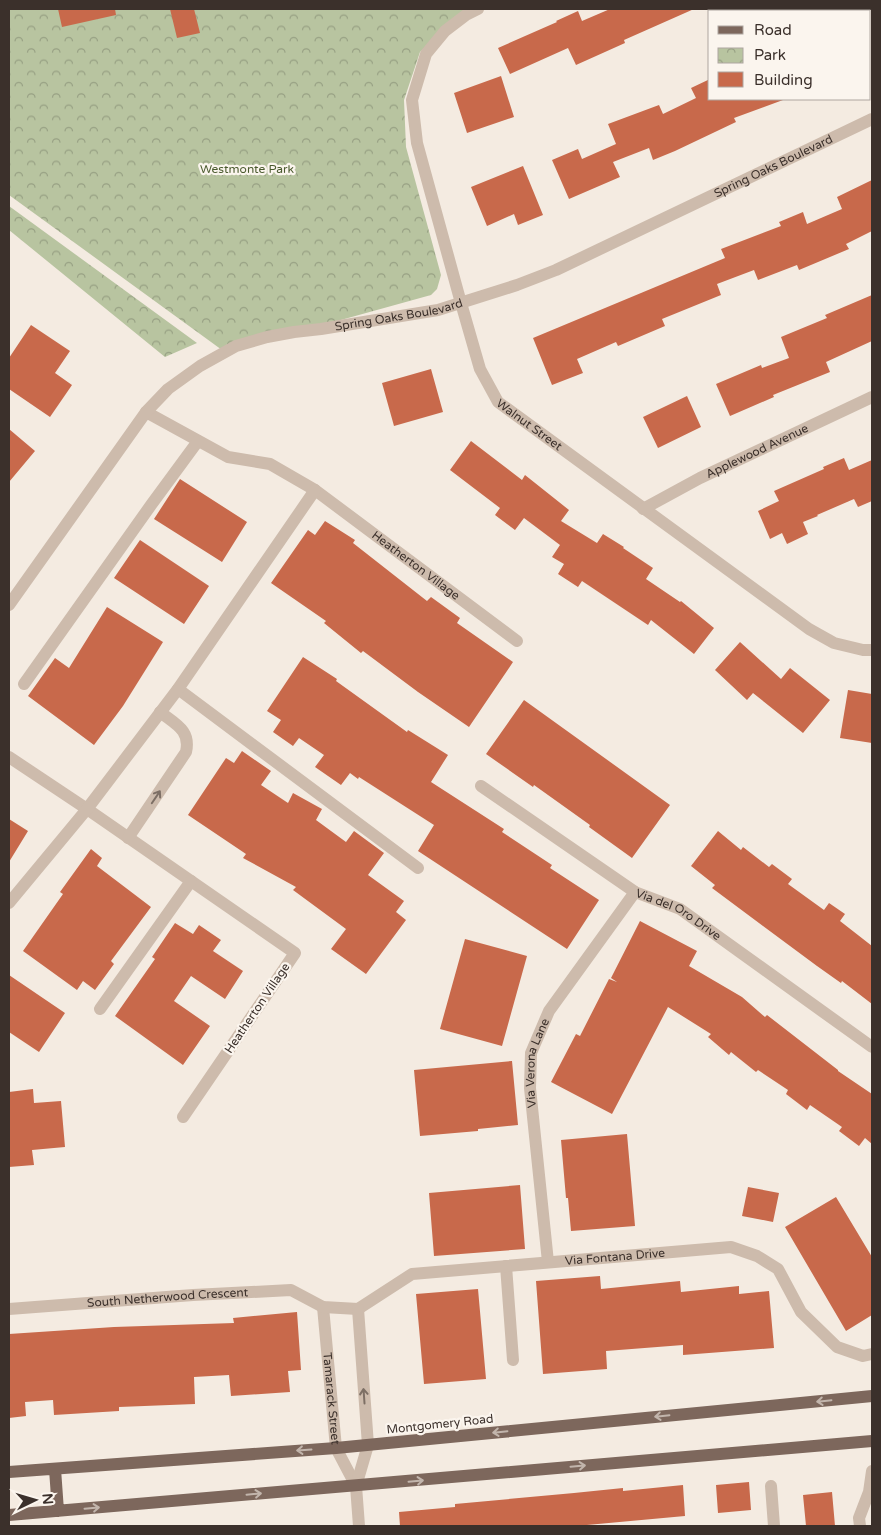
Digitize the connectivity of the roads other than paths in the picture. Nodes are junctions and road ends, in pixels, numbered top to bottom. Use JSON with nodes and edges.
{"nodes":[{"id":1,"x":478,"y":9,"type":"edge"},
{"id":2,"x":872,"y":119,"type":"edge"},
{"id":3,"x":461,"y":303,"type":"junction"},
{"id":4,"x":872,"y":397,"type":"edge"},
{"id":5,"x":146,"y":412,"type":"junction"},
{"id":6,"x":198,"y":441,"type":"junction"},
{"id":7,"x":315,"y":490,"type":"junction"},
{"id":8,"x":643,"y":509,"type":"junction"},
{"id":9,"x":9,"y":605,"type":"edge"},
{"id":10,"x":517,"y":641,"type":"dead end"},
{"id":11,"x":867,"y":650,"type":"edge"},
{"id":12,"x":24,"y":684,"type":"dead end"},
{"id":13,"x":178,"y":689,"type":"junction"},
{"id":14,"x":160,"y":712,"type":"junction"},
{"id":15,"x":9,"y":757,"type":"edge"},
{"id":16,"x":481,"y":786,"type":"dead end"},
{"id":17,"x":87,"y":809,"type":"junction"},
{"id":18,"x":128,"y":838,"type":"junction"},
{"id":19,"x":418,"y":868,"type":"dead end"},
{"id":20,"x":192,"y":881,"type":"junction"},
{"id":21,"x":634,"y":892,"type":"junction"},
{"id":22,"x":9,"y":903,"type":"edge"},
{"id":23,"x":100,"y":1009,"type":"dead end"},
{"id":24,"x":872,"y":1047,"type":"edge"},
{"id":25,"x":183,"y":1117,"type":"dead end"},
{"id":26,"x":548,"y":1262,"type":"junction"},
{"id":27,"x":506,"y":1266,"type":"junction"},
{"id":28,"x":323,"y":1307,"type":"junction"},
{"id":29,"x":358,"y":1308,"type":"junction"},
{"id":30,"x":9,"y":1309,"type":"edge"},
{"id":31,"x":872,"y":1354,"type":"edge"},
{"id":32,"x":513,"y":1360,"type":"dead end"},
{"id":33,"x":872,"y":1396,"type":"edge"},
{"id":34,"x":872,"y":1441,"type":"edge"},
{"id":35,"x":368,"y":1445,"type":"junction"},
{"id":36,"x":336,"y":1448,"type":"junction"},
{"id":37,"x":55,"y":1468,"type":"junction"},
{"id":38,"x":872,"y":1471,"type":"edge"},
{"id":39,"x":9,"y":1472,"type":"edge"},
{"id":40,"x":356,"y":1486,"type":"junction"},
{"id":41,"x":771,"y":1486,"type":"dead end"},
{"id":42,"x":871,"y":1492,"type":"edge"},
{"id":43,"x":58,"y":1511,"type":"junction"},
{"id":44,"x":9,"y":1515,"type":"edge"},
{"id":45,"x":359,"y":1526,"type":"edge"},
{"id":46,"x":774,"y":1526,"type":"edge"},
{"id":47,"x":860,"y":1526,"type":"edge"}],
"edges":[{"from":1,"to":3,"type":"street","name":"Walnut Street"},
{"from":2,"to":3,"type":"street","name":"Spring Oaks Boulevard"},
{"from":3,"to":5,"type":"street","name":"Spring Oaks Boulevard"},
{"from":3,"to":8,"type":"street","name":"Walnut Street"},
{"from":4,"to":8,"type":"street","name":"Applewood Avenue"},
{"from":5,"to":6,"type":"street","name":"Heatherton Village"},
{"from":5,"to":9,"type":"street","name":"Spring Oaks Boulevard"},
{"from":6,"to":7,"type":"street","name":"Heatherton Village"},
{"from":6,"to":12,"type":"street"},
{"from":7,"to":10,"type":"street","name":"Heatherton Village"},
{"from":7,"to":13,"type":"street"},
{"from":8,"to":11,"type":"street","name":"Walnut Street"},
{"from":13,"to":14,"type":"street"},
{"from":13,"to":19,"type":"street"},
{"from":14,"to":17,"type":"street"},
{"from":18,"to":14,"type":"street","one_way":true},
{"from":15,"to":17,"type":"street","name":"Heatherton Village"},
{"from":16,"to":21,"type":"street","name":"Via del Oro Drive"},
{"from":17,"to":18,"type":"street","name":"Heatherton Village"},
{"from":17,"to":22,"type":"street"},
{"from":18,"to":20,"type":"street","name":"Heatherton Village"},
{"from":20,"to":23,"type":"street"},
{"from":20,"to":25,"type":"street","name":"Heatherton Village"},
{"from":21,"to":24,"type":"street","name":"Via del Oro Drive"},
{"from":21,"to":26,"type":"street","name":"Via Verona Lane"},
{"from":26,"to":27,"type":"street","name":"Via Fontana Drive"},
{"from":26,"to":31,"type":"street","name":"Via Fontana Drive"},
{"from":27,"to":29,"type":"street","name":"Via Fontana Drive"},
{"from":27,"to":32,"type":"street"},
{"from":28,"to":29,"type":"street"},
{"from":28,"to":30,"type":"street","name":"South Netherwood Crescent"},
{"from":28,"to":36,"type":"street","name":"Tamarack Street"},
{"from":35,"to":29,"type":"street","name":"Tamarack Street","one_way":true},
{"from":33,"to":35,"type":"main road","name":"Montgomery Road","one_way":true},
{"from":40,"to":34,"type":"main road","one_way":true},
{"from":35,"to":36,"type":"main road","name":"Montgomery Road"},
{"from":35,"to":40,"type":"street","name":"Tamarack Street"},
{"from":36,"to":37,"type":"main road","name":"Montgomery Road","one_way":true},
{"from":36,"to":40,"type":"street","name":"Tamarack Street"},
{"from":37,"to":39,"type":"main road","name":"Montgomery Road"},
{"from":37,"to":43,"type":"main road"},
{"from":38,"to":42,"type":"street"},
{"from":43,"to":40,"type":"main road","one_way":true},
{"from":40,"to":45,"type":"street","name":"Tamarack Street"},
{"from":41,"to":46,"type":"street"},
{"from":42,"to":47,"type":"street"},
{"from":43,"to":44,"type":"main road"}]}
